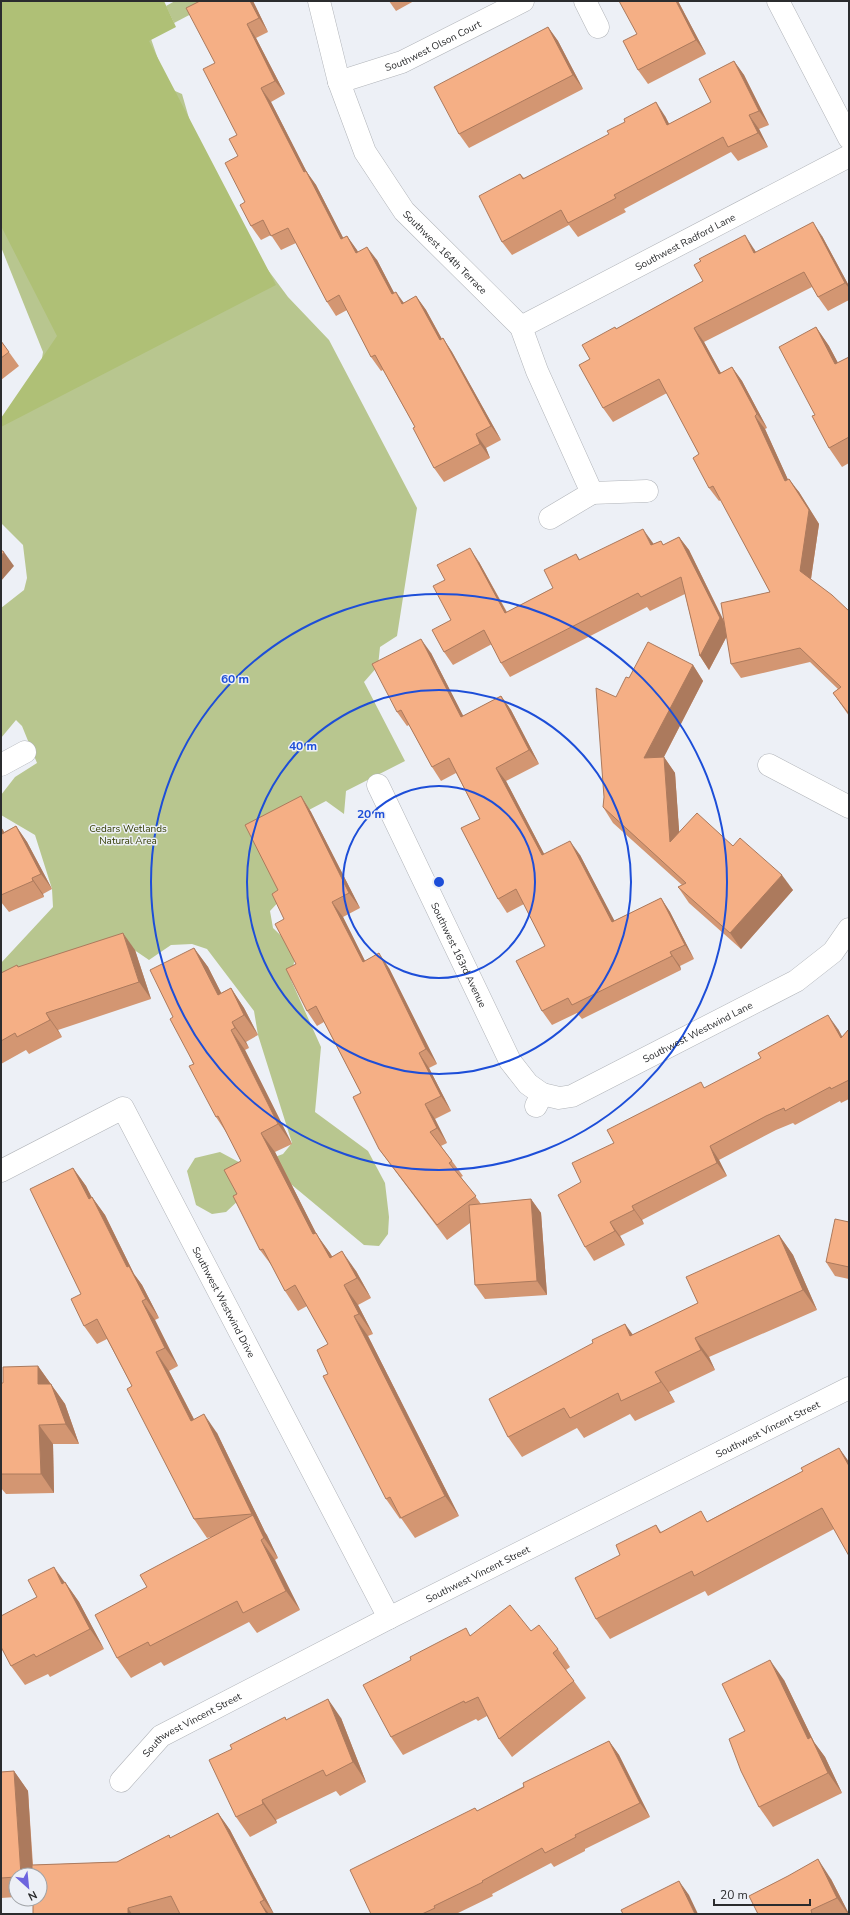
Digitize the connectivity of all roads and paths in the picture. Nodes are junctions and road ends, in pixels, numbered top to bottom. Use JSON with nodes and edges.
{"nodes":[{"id":1,"x":319,"y":1,"type":"edge"},
{"id":2,"x":523,"y":1,"type":"edge"},
{"id":3,"x":585,"y":1,"type":"edge"},
{"id":4,"x":778,"y":1,"type":"edge"},
{"id":5,"x":598,"y":26,"type":"dead end"},
{"id":6,"x":340,"y":82,"type":"junction"},
{"id":7,"x":849,"y":138,"type":"edge"},
{"id":8,"x":849,"y":156,"type":"edge"},
{"id":9,"x":521,"y":327,"type":"junction"},
{"id":10,"x":647,"y":491,"type":"dead end"},
{"id":11,"x":592,"y":493,"type":"junction"},
{"id":12,"x":550,"y":518,"type":"dead end"},
{"id":13,"x":25,"y":752,"type":"dead end"},
{"id":14,"x":770,"y":764,"type":"dead end"},
{"id":15,"x":1,"y":765,"type":"edge"},
{"id":16,"x":378,"y":785,"type":"dead end"},
{"id":17,"x":849,"y":807,"type":"edge"},
{"id":18,"x":849,"y":929,"type":"edge"},
{"id":19,"x":539,"y":1100,"type":"joint"},
{"id":20,"x":1,"y":1170,"type":"edge"},
{"id":21,"x":849,"y":1388,"type":"edge"},
{"id":22,"x":389,"y":1618,"type":"junction"},
{"id":23,"x":121,"y":1781,"type":"dead end"}],
"edges":[{"from":1,"to":6,"type":"street","name":"Southwest 164th Terrace"},
{"from":2,"to":6,"type":"street","name":"Southwest Olson Court"},
{"from":3,"to":5,"type":"street"},
{"from":4,"to":7,"type":"street"},
{"from":6,"to":9,"type":"street","name":"Southwest 164th Terrace"},
{"from":8,"to":9,"type":"street","name":"Southwest Radford Lane"},
{"from":9,"to":11,"type":"street","name":"Southwest 164th Terrace"},
{"from":10,"to":11,"type":"street"},
{"from":11,"to":12,"type":"street"},
{"from":13,"to":15,"type":"street"},
{"from":14,"to":17,"type":"street"},
{"from":16,"to":19,"type":"street","name":"Southwest 163rd Avenue"},
{"from":18,"to":19,"type":"street","name":"Southwest Westwind Lane"},
{"from":20,"to":22,"type":"street","name":"Southwest Westwind Drive"},
{"from":21,"to":22,"type":"street","name":"Southwest Vincent Street"},
{"from":22,"to":23,"type":"street","name":"Southwest Vincent Street"}]}
